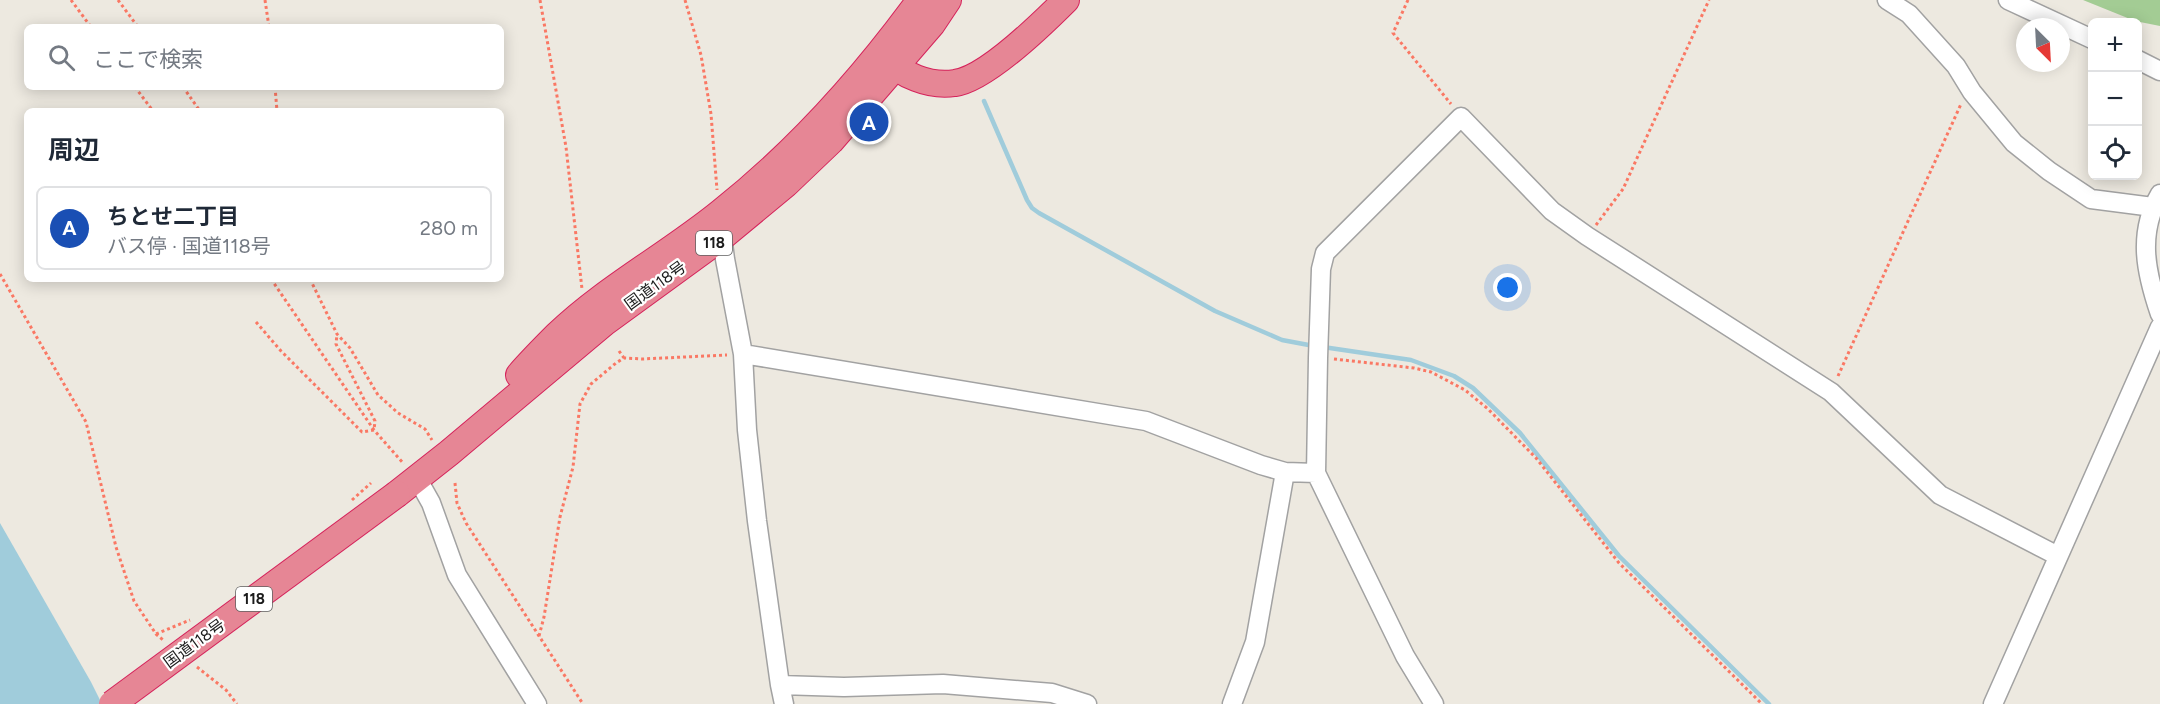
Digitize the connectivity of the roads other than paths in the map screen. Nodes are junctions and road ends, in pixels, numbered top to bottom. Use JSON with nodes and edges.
{"nodes":[{"id":1,"x":921,"y":0,"type":"edge"},
{"id":2,"x":948,"y":0,"type":"edge"},
{"id":3,"x":1066,"y":0,"type":"edge"},
{"id":4,"x":1887,"y":0,"type":"edge"},
{"id":5,"x":2008,"y":0,"type":"edge"},
{"id":6,"x":2088,"y":37,"type":"edge"},
{"id":7,"x":887,"y":61,"type":"junction"},
{"id":8,"x":2142,"y":62,"type":"edge"},
{"id":9,"x":2160,"y":71,"type":"edge"},
{"id":10,"x":2156,"y":200,"type":"edge"},
{"id":11,"x":721,"y":225,"type":"junction"},
{"id":12,"x":2160,"y":314,"type":"edge"},
{"id":13,"x":2160,"y":327,"type":"edge"},
{"id":14,"x":744,"y":354,"type":"junction"},
{"id":15,"x":1285,"y":472,"type":"junction"},
{"id":16,"x":1316,"y":472,"type":"junction"},
{"id":17,"x":412,"y":487,"type":"junction"},
{"id":18,"x":2058,"y":556,"type":"junction"},
{"id":19,"x":780,"y":685,"type":"junction"},
{"id":20,"x":1049,"y":699,"type":"edge"},
{"id":21,"x":112,"y":704,"type":"edge"},
{"id":22,"x":537,"y":704,"type":"edge"},
{"id":23,"x":784,"y":704,"type":"edge"},
{"id":24,"x":1087,"y":704,"type":"edge"},
{"id":25,"x":1232,"y":704,"type":"edge"},
{"id":26,"x":1434,"y":704,"type":"edge"},
{"id":27,"x":1993,"y":704,"type":"edge"}],
"edges":[{"from":1,"to":7,"type":"highway","name":"国道118号","number":"118"},
{"from":2,"to":7,"type":"highway","name":"国道118号","number":"118"},
{"from":3,"to":7,"type":"highway"},
{"from":4,"to":10,"type":"street"},
{"from":5,"to":6,"type":"street"},
{"from":7,"to":11,"type":"highway","name":"国道118号","number":"118"},
{"from":8,"to":9,"type":"street"},
{"from":10,"to":12,"type":"street"},
{"from":11,"to":14,"type":"street"},
{"from":11,"to":17,"type":"highway","name":"国道118号","number":"118"},
{"from":13,"to":18,"type":"street"},
{"from":14,"to":15,"type":"street"},
{"from":14,"to":19,"type":"street"},
{"from":15,"to":16,"type":"street"},
{"from":15,"to":25,"type":"street"},
{"from":16,"to":18,"type":"street"},
{"from":16,"to":26,"type":"street"},
{"from":17,"to":21,"type":"highway","name":"国道118号","number":"118","bridge":true},
{"from":17,"to":22,"type":"street"},
{"from":18,"to":27,"type":"street"},
{"from":19,"to":20,"type":"street"},
{"from":19,"to":23,"type":"street"},
{"from":20,"to":24,"type":"street"}]}
